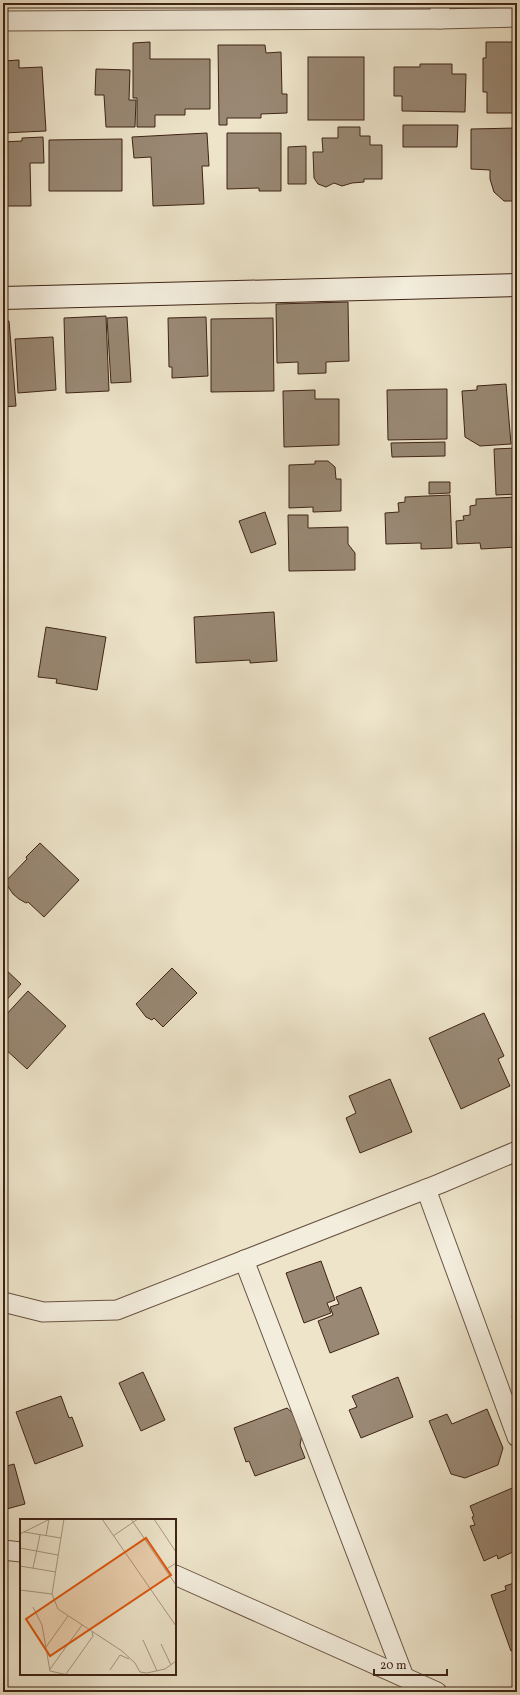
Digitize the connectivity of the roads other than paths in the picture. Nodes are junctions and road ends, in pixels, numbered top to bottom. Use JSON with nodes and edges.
{"nodes":[{"id":1,"x":440,"y":11,"type":"edge"},
{"id":2,"x":517,"y":17,"type":"edge"},
{"id":3,"x":3,"y":22,"type":"edge"},
{"id":4,"x":517,"y":285,"type":"edge"},
{"id":5,"x":3,"y":298,"type":"edge"},
{"id":6,"x":517,"y":1151,"type":"edge"},
{"id":7,"x":426,"y":1189,"type":"junction"},
{"id":8,"x":244,"y":1260,"type":"junction"},
{"id":9,"x":3,"y":1302,"type":"edge"},
{"id":10,"x":517,"y":1437,"type":"edge"},
{"id":11,"x":3,"y":1550,"type":"edge"},
{"id":12,"x":20,"y":1552,"type":"edge"},
{"id":13,"x":176,"y":1575,"type":"edge"},
{"id":14,"x":404,"y":1677,"type":"junction"},
{"id":15,"x":437,"y":1692,"type":"edge"}],
"edges":[{"from":1,"to":2,"type":"street"},
{"from":1,"to":3,"type":"street"},
{"from":4,"to":5,"type":"street"},
{"from":6,"to":7,"type":"street"},
{"from":7,"to":8,"type":"street"},
{"from":7,"to":10,"type":"street"},
{"from":8,"to":9,"type":"street"},
{"from":8,"to":14,"type":"street"},
{"from":11,"to":12,"type":"street"},
{"from":13,"to":14,"type":"street"},
{"from":14,"to":15,"type":"street"}]}
